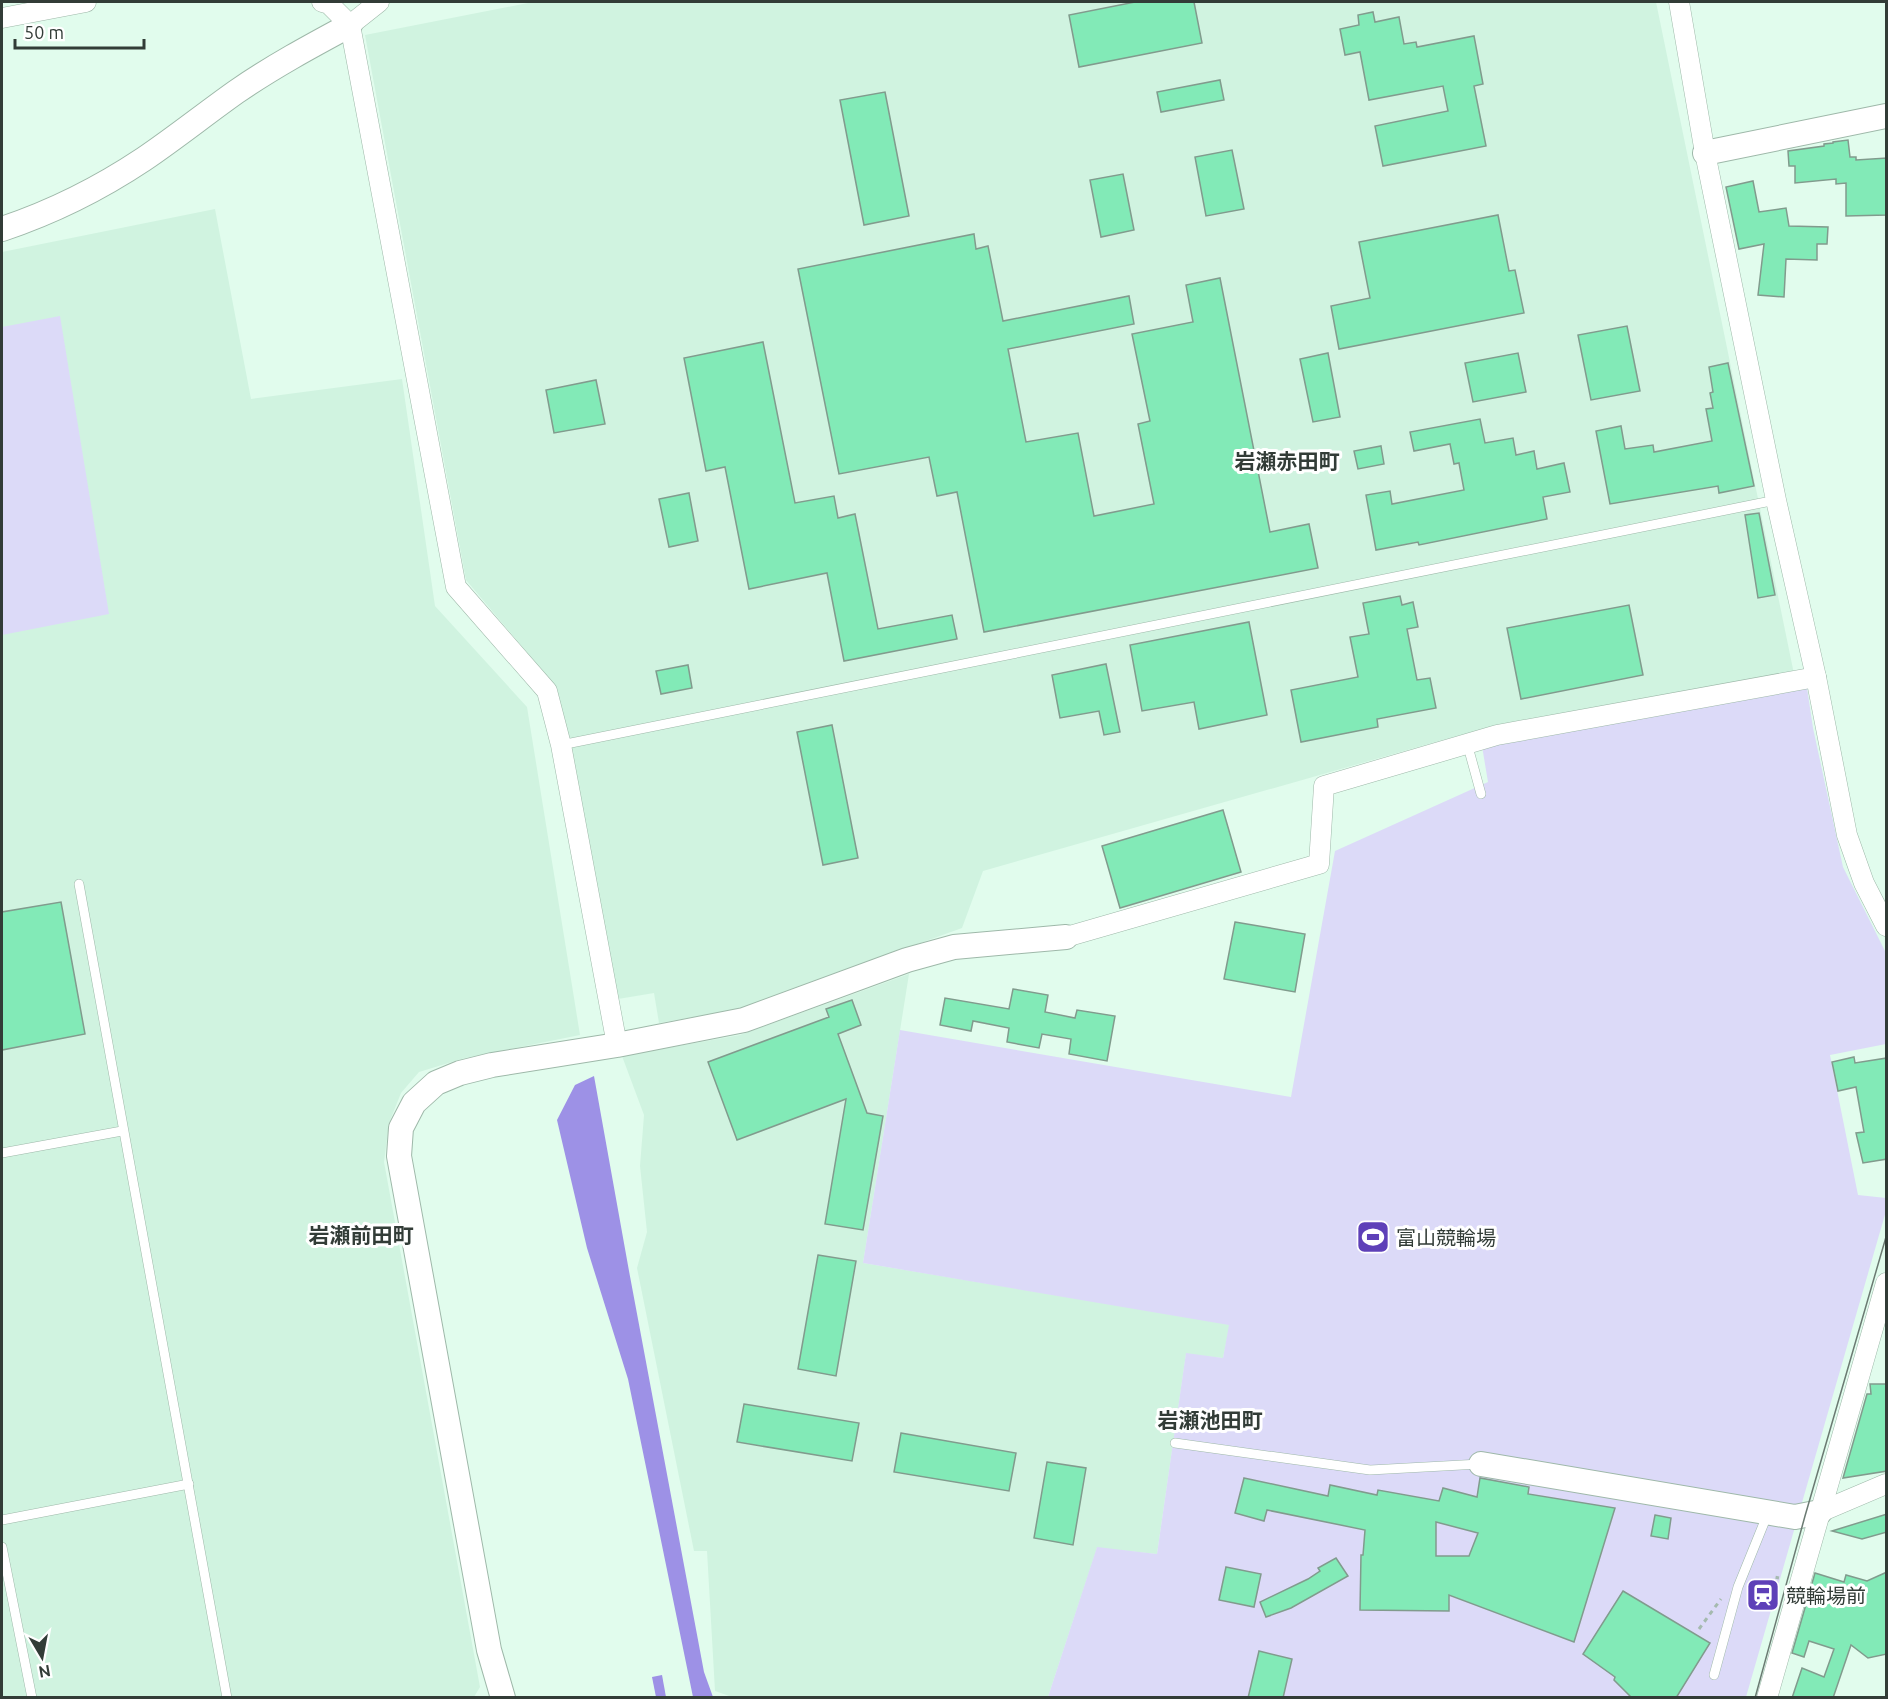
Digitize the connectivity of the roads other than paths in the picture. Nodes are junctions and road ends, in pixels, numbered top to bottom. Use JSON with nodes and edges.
{"nodes":[{"id":1,"x":76,"y":2,"type":"edge"},
{"id":2,"x":322,"y":2,"type":"edge"},
{"id":3,"x":379,"y":2,"type":"edge"},
{"id":4,"x":1679,"y":2,"type":"edge"},
{"id":5,"x":358,"y":13,"type":"edge"},
{"id":6,"x":2,"y":18,"type":"edge"},
{"id":7,"x":1887,"y":116,"type":"edge"},
{"id":8,"x":1705,"y":153,"type":"junction"},
{"id":9,"x":2,"y":229,"type":"edge"},
{"id":10,"x":1776,"y":500,"type":"junction"},
{"id":11,"x":1816,"y":677,"type":"junction"},
{"id":12,"x":1467,"y":743,"type":"junction"},
{"id":13,"x":561,"y":745,"type":"junction"},
{"id":14,"x":1481,"y":794,"type":"dead end"},
{"id":15,"x":79,"y":884,"type":"dead end"},
{"id":16,"x":1887,"y":926,"type":"edge"},
{"id":17,"x":1066,"y":937,"type":"joint"},
{"id":18,"x":617,"y":1045,"type":"junction"},
{"id":19,"x":122,"y":1131,"type":"junction"},
{"id":20,"x":2,"y":1153,"type":"edge"},
{"id":21,"x":1887,"y":1283,"type":"edge"},
{"id":22,"x":1175,"y":1443,"type":"dead end"},
{"id":23,"x":1481,"y":1464,"type":"joint"},
{"id":24,"x":189,"y":1484,"type":"junction"},
{"id":25,"x":1887,"y":1484,"type":"edge"},
{"id":26,"x":1820,"y":1512,"type":"junction"},
{"id":27,"x":1768,"y":1513,"type":"junction"},
{"id":28,"x":2,"y":1520,"type":"edge"},
{"id":29,"x":2,"y":1547,"type":"edge"},
{"id":30,"x":1714,"y":1675,"type":"dead end"},
{"id":31,"x":32,"y":1698,"type":"edge"},
{"id":32,"x":227,"y":1698,"type":"edge"},
{"id":33,"x":503,"y":1698,"type":"edge"},
{"id":34,"x":1767,"y":1698,"type":"edge"}],
"edges":[{"from":1,"to":6,"type":"street"},
{"from":2,"to":5,"type":"street"},
{"from":3,"to":5,"type":"street"},
{"from":4,"to":8,"type":"street"},
{"from":5,"to":9,"type":"street"},
{"from":5,"to":13,"type":"street"},
{"from":7,"to":8,"type":"street"},
{"from":8,"to":10,"type":"street"},
{"from":10,"to":11,"type":"street"},
{"from":10,"to":13,"type":"lane"},
{"from":11,"to":12,"type":"street"},
{"from":11,"to":16,"type":"street"},
{"from":12,"to":14,"type":"lane"},
{"from":12,"to":17,"type":"street"},
{"from":13,"to":18,"type":"street"},
{"from":15,"to":19,"type":"lane"},
{"from":17,"to":18,"type":"street"},
{"from":18,"to":33,"type":"street"},
{"from":19,"to":20,"type":"lane"},
{"from":19,"to":24,"type":"lane"},
{"from":21,"to":26,"type":"street"},
{"from":22,"to":23,"type":"lane"},
{"from":23,"to":27,"type":"street"},
{"from":24,"to":28,"type":"lane"},
{"from":24,"to":32,"type":"lane"},
{"from":25,"to":26,"type":"street"},
{"from":26,"to":27,"type":"street"},
{"from":26,"to":34,"type":"street"},
{"from":27,"to":30,"type":"lane"},
{"from":29,"to":31,"type":"lane"}]}
